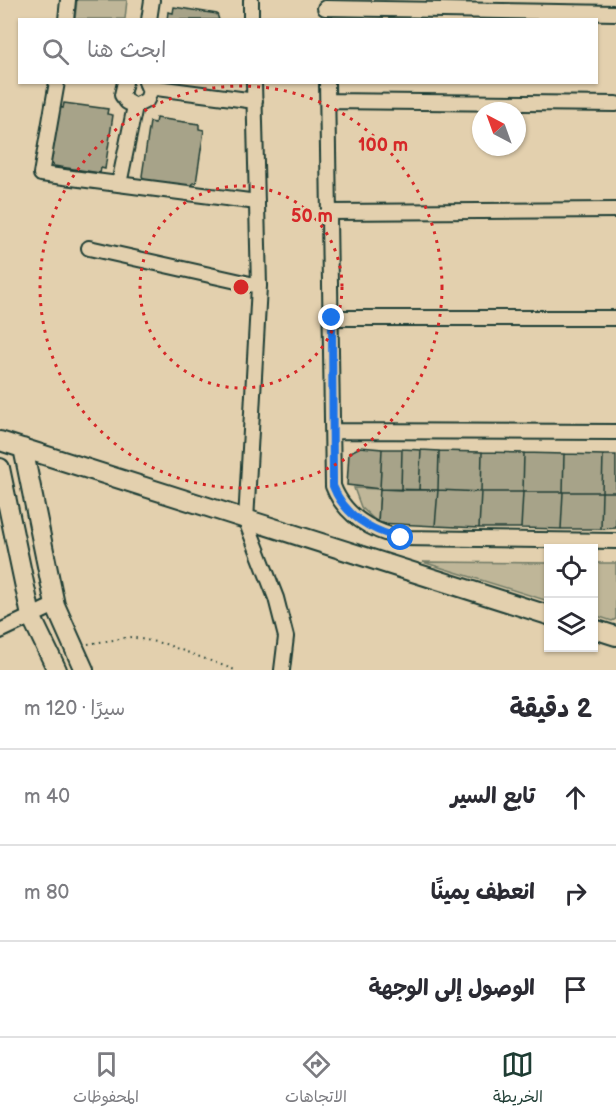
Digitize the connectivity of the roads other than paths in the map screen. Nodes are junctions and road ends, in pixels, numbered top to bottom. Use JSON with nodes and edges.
{"nodes":[{"id":1,"x":68,"y":0,"type":"edge"},
{"id":2,"x":152,"y":0,"type":"edge"},
{"id":3,"x":251,"y":0,"type":"edge"},
{"id":4,"x":325,"y":9,"type":"edge"},
{"id":5,"x":616,"y":13,"type":"edge"},
{"id":6,"x":66,"y":18,"type":"edge"},
{"id":7,"x":149,"y":18,"type":"edge"},
{"id":8,"x":251,"y":18,"type":"edge"},
{"id":9,"x":57,"y":84,"type":"edge"},
{"id":10,"x":124,"y":84,"type":"edge"},
{"id":11,"x":254,"y":84,"type":"edge"},
{"id":12,"x":327,"y":84,"type":"edge"},
{"id":13,"x":148,"y":85,"type":"edge"},
{"id":14,"x":327,"y":100,"type":"junction"},
{"id":15,"x":255,"y":101,"type":"junction"},
{"id":16,"x":616,"y":104,"type":"edge"},
{"id":17,"x":135,"y":106,"type":"junction"},
{"id":18,"x":119,"y":184,"type":"junction"},
{"id":19,"x":257,"y":202,"type":"junction"},
{"id":20,"x":616,"y":210,"type":"edge"},
{"id":21,"x":329,"y":212,"type":"junction"},
{"id":22,"x":89,"y":248,"type":"dead end"},
{"id":23,"x":259,"y":286,"type":"junction"},
{"id":24,"x":332,"y":318,"type":"junction"},
{"id":25,"x":616,"y":318,"type":"edge"},
{"id":26,"x":333,"y":431,"type":"junction"},
{"id":27,"x":616,"y":432,"type":"edge"},
{"id":28,"x":0,"y":441,"type":"edge"},
{"id":29,"x":23,"y":448,"type":"junction"},
{"id":30,"x":0,"y":468,"type":"edge"},
{"id":31,"x":246,"y":521,"type":"junction"},
{"id":32,"x":616,"y":541,"type":"edge"},
{"id":33,"x":54,"y":605,"type":"junction"},
{"id":34,"x":544,"y":613,"type":"edge"},
{"id":35,"x":32,"y":616,"type":"junction"},
{"id":36,"x":598,"y":630,"type":"edge"},
{"id":37,"x":0,"y":631,"type":"edge"},
{"id":38,"x":616,"y":636,"type":"edge"},
{"id":39,"x":57,"y":670,"type":"edge"},
{"id":40,"x":84,"y":670,"type":"edge"},
{"id":41,"x":282,"y":670,"type":"edge"}],
"edges":[{"from":1,"to":6,"type":"street"},
{"from":2,"to":7,"type":"street"},
{"from":3,"to":8,"type":"street"},
{"from":4,"to":5,"type":"street"},
{"from":9,"to":18,"type":"street"},
{"from":10,"to":17,"type":"street"},
{"from":11,"to":15,"type":"street"},
{"from":12,"to":14,"type":"street"},
{"from":13,"to":15,"type":"street"},
{"from":13,"to":17,"type":"street"},
{"from":14,"to":16,"type":"street"},
{"from":14,"to":21,"type":"street"},
{"from":15,"to":19,"type":"street"},
{"from":17,"to":18,"type":"street"},
{"from":18,"to":19,"type":"street"},
{"from":19,"to":23,"type":"street"},
{"from":20,"to":21,"type":"street"},
{"from":21,"to":24,"type":"street"},
{"from":22,"to":23,"type":"street"},
{"from":23,"to":31,"type":"street"},
{"from":24,"to":25,"type":"street"},
{"from":24,"to":26,"type":"street"},
{"from":26,"to":27,"type":"street"},
{"from":26,"to":32,"type":"street"},
{"from":28,"to":29,"type":"main road"},
{"from":29,"to":31,"type":"main road"},
{"from":29,"to":33,"type":"main road"},
{"from":30,"to":35,"type":"main road"},
{"from":31,"to":34,"type":"main road"},
{"from":31,"to":41,"type":"street"},
{"from":33,"to":35,"type":"street"},
{"from":33,"to":40,"type":"main road"},
{"from":35,"to":37,"type":"street"},
{"from":35,"to":39,"type":"main road"},
{"from":36,"to":38,"type":"main road"}]}
